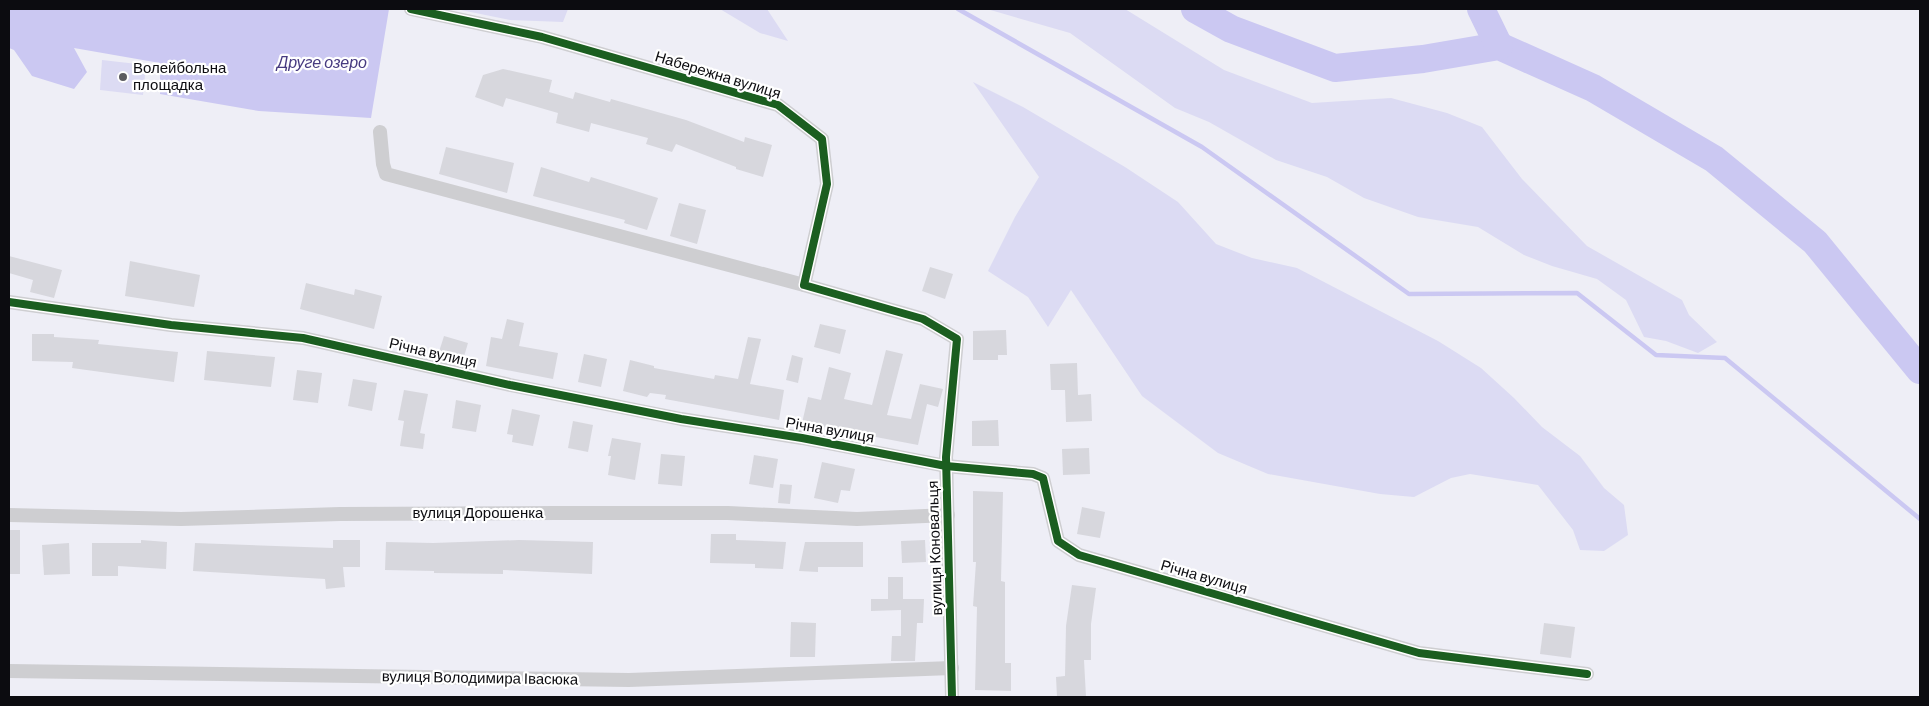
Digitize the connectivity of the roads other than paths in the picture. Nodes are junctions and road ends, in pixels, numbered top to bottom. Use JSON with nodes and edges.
{"nodes":[{"id":1,"x":411,"y":9,"type":"edge"},
{"id":2,"x":380,"y":132,"type":"dead end"},
{"id":3,"x":804,"y":285,"type":"junction"},
{"id":4,"x":9,"y":302,"type":"edge"},
{"id":5,"x":946,"y":466,"type":"junction"},
{"id":6,"x":948,"y":515,"type":"junction"},
{"id":7,"x":9,"y":516,"type":"edge"},
{"id":8,"x":952,"y":668,"type":"junction"},
{"id":9,"x":9,"y":671,"type":"edge"},
{"id":10,"x":1587,"y":674,"type":"dead end"},
{"id":11,"x":952,"y":697,"type":"edge"}],
"edges":[{"from":1,"to":3,"type":"street","name":"Набережна вулиця"},
{"from":2,"to":3,"type":"street"},
{"from":3,"to":5,"type":"street","name":"вулиця Коновальця"},
{"from":4,"to":5,"type":"street","name":"Річна вулиця"},
{"from":5,"to":6,"type":"street","name":"вулиця Коновальця"},
{"from":5,"to":10,"type":"street","name":"Річна вулиця"},
{"from":6,"to":7,"type":"street","name":"вулиця Дорошенка"},
{"from":6,"to":8,"type":"street","name":"вулиця Коновальця"},
{"from":8,"to":9,"type":"street","name":"вулиця Володимира Івасюка"},
{"from":8,"to":11,"type":"street","name":"вулиця Коновальця"}]}
